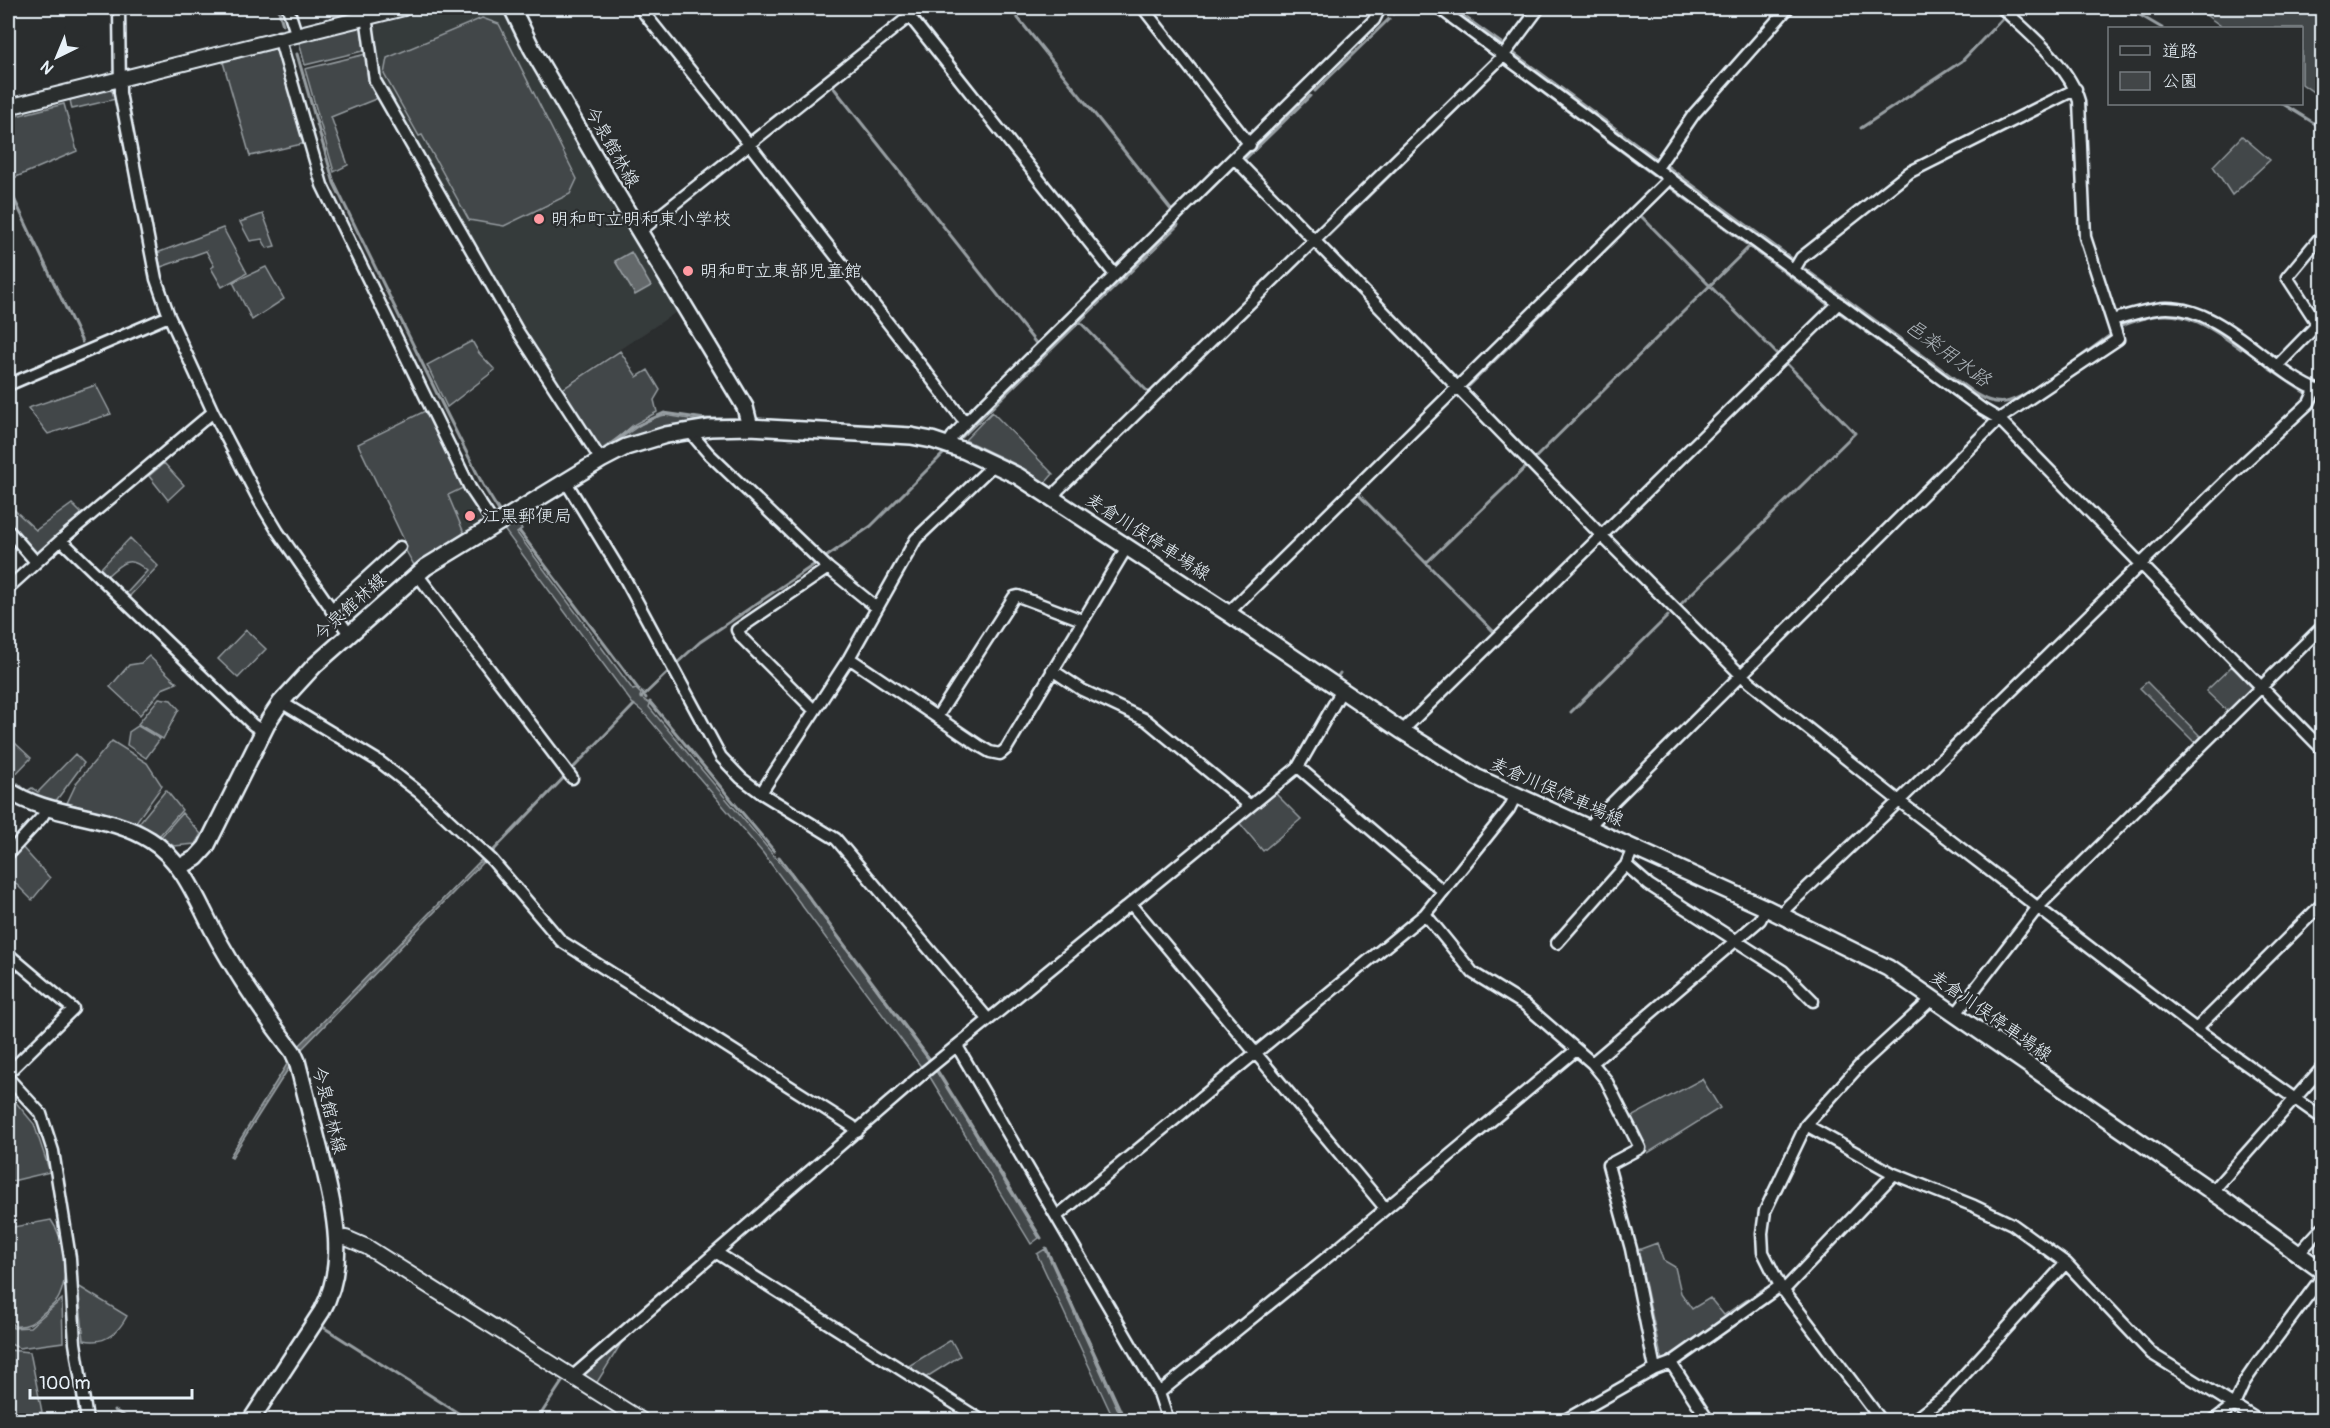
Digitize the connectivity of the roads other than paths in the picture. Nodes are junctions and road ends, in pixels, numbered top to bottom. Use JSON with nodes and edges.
{"nodes":[{"id":1,"x":119,"y":8,"type":"edge"},
{"id":2,"x":288,"y":8,"type":"edge"},
{"id":3,"x":404,"y":8,"type":"edge"},
{"id":4,"x":512,"y":8,"type":"edge"},
{"id":5,"x":640,"y":8,"type":"edge"},
{"id":6,"x":920,"y":8,"type":"edge"},
{"id":7,"x":1143,"y":8,"type":"edge"},
{"id":8,"x":1380,"y":8,"type":"edge"},
{"id":9,"x":1439,"y":8,"type":"edge"},
{"id":10,"x":1539,"y":8,"type":"edge"},
{"id":11,"x":1788,"y":8,"type":"edge"},
{"id":12,"x":2002,"y":8,"type":"edge"},
{"id":13,"x":907,"y":12,"type":"edge"},
{"id":14,"x":366,"y":16,"type":"junction"},
{"id":15,"x":296,"y":33,"type":"junction"},
{"id":16,"x":279,"y":38,"type":"junction"},
{"id":17,"x":1504,"y":55,"type":"junction"},
{"id":18,"x":119,"y":78,"type":"junction"},
{"id":19,"x":2076,"y":89,"type":"junction"},
{"id":20,"x":8,"y":106,"type":"edge"},
{"id":21,"x":749,"y":144,"type":"junction"},
{"id":22,"x":1250,"y":145,"type":"junction"},
{"id":23,"x":1235,"y":159,"type":"junction"},
{"id":24,"x":1657,"y":168,"type":"junction"},
{"id":25,"x":1670,"y":178,"type":"junction"},
{"id":26,"x":639,"y":232,"type":"junction"},
{"id":27,"x":2322,"y":235,"type":"edge"},
{"id":28,"x":1315,"y":240,"type":"junction"},
{"id":29,"x":1794,"y":270,"type":"junction"},
{"id":30,"x":1115,"y":275,"type":"junction"},
{"id":31,"x":1839,"y":303,"type":"junction"},
{"id":32,"x":169,"y":316,"type":"junction"},
{"id":33,"x":2112,"y":320,"type":"junction"},
{"id":34,"x":2277,"y":366,"type":"junction"},
{"id":35,"x":8,"y":385,"type":"edge"},
{"id":36,"x":1458,"y":387,"type":"junction"},
{"id":37,"x":2319,"y":391,"type":"edge"},
{"id":38,"x":213,"y":412,"type":"junction"},
{"id":39,"x":1999,"y":419,"type":"junction"},
{"id":40,"x":967,"y":421,"type":"junction"},
{"id":41,"x":750,"y":427,"type":"junction"},
{"id":42,"x":690,"y":432,"type":"junction"},
{"id":43,"x":947,"y":445,"type":"junction"},
{"id":44,"x":601,"y":460,"type":"junction"},
{"id":45,"x":993,"y":463,"type":"junction"},
{"id":46,"x":566,"y":482,"type":"junction"},
{"id":47,"x":1053,"y":498,"type":"junction"},
{"id":48,"x":494,"y":524,"type":"junction"},
{"id":49,"x":8,"y":530,"type":"edge"},
{"id":50,"x":1602,"y":536,"type":"junction"},
{"id":51,"x":61,"y":540,"type":"junction"},
{"id":52,"x":400,"y":547,"type":"dead end"},
{"id":53,"x":1127,"y":547,"type":"junction"},
{"id":54,"x":36,"y":562,"type":"junction"},
{"id":55,"x":2142,"y":564,"type":"junction"},
{"id":56,"x":828,"y":568,"type":"junction"},
{"id":57,"x":417,"y":574,"type":"junction"},
{"id":58,"x":8,"y":588,"type":"edge"},
{"id":59,"x":876,"y":607,"type":"junction"},
{"id":60,"x":331,"y":610,"type":"junction"},
{"id":61,"x":1228,"y":613,"type":"junction"},
{"id":62,"x":1082,"y":620,"type":"junction"},
{"id":63,"x":2322,"y":627,"type":"edge"},
{"id":64,"x":349,"y":634,"type":"junction"},
{"id":65,"x":849,"y":657,"type":"junction"},
{"id":66,"x":1052,"y":670,"type":"junction"},
{"id":67,"x":1742,"y":676,"type":"junction"},
{"id":68,"x":2262,"y":687,"type":"junction"},
{"id":69,"x":1342,"y":690,"type":"junction"},
{"id":70,"x":281,"y":702,"type":"junction"},
{"id":71,"x":814,"y":710,"type":"junction"},
{"id":72,"x":937,"y":717,"type":"junction"},
{"id":73,"x":263,"y":731,"type":"junction"},
{"id":74,"x":1402,"y":731,"type":"junction"},
{"id":75,"x":2322,"y":749,"type":"edge"},
{"id":76,"x":1299,"y":767,"type":"junction"},
{"id":77,"x":572,"y":778,"type":"dead end"},
{"id":78,"x":8,"y":790,"type":"edge"},
{"id":79,"x":761,"y":793,"type":"junction"},
{"id":80,"x":1516,"y":795,"type":"junction"},
{"id":81,"x":1899,"y":801,"type":"junction"},
{"id":82,"x":1249,"y":805,"type":"junction"},
{"id":83,"x":48,"y":807,"type":"junction"},
{"id":84,"x":1589,"y":828,"type":"junction"},
{"id":85,"x":1634,"y":848,"type":"junction"},
{"id":86,"x":8,"y":854,"type":"edge"},
{"id":87,"x":1626,"y":865,"type":"junction"},
{"id":88,"x":180,"y":867,"type":"junction"},
{"id":89,"x":1443,"y":891,"type":"junction"},
{"id":90,"x":1131,"y":904,"type":"junction"},
{"id":91,"x":2322,"y":904,"type":"edge"},
{"id":92,"x":2038,"y":907,"type":"junction"},
{"id":93,"x":1766,"y":908,"type":"junction"},
{"id":94,"x":1425,"y":914,"type":"junction"},
{"id":95,"x":1781,"y":915,"type":"junction"},
{"id":96,"x":1736,"y":939,"type":"junction"},
{"id":97,"x":1557,"y":943,"type":"dead end"},
{"id":98,"x":8,"y":954,"type":"edge"},
{"id":99,"x":1932,"y":999,"type":"junction"},
{"id":100,"x":1813,"y":1000,"type":"dead end"},
{"id":101,"x":1955,"y":1015,"type":"junction"},
{"id":102,"x":988,"y":1019,"type":"junction"},
{"id":103,"x":2196,"y":1029,"type":"junction"},
{"id":104,"x":957,"y":1046,"type":"junction"},
{"id":105,"x":1576,"y":1050,"type":"junction"},
{"id":106,"x":1255,"y":1053,"type":"junction"},
{"id":107,"x":1592,"y":1063,"type":"junction"},
{"id":108,"x":2322,"y":1068,"type":"edge"},
{"id":109,"x":8,"y":1076,"type":"edge"},
{"id":110,"x":2296,"y":1100,"type":"junction"},
{"id":111,"x":2322,"y":1118,"type":"edge"},
{"id":112,"x":1806,"y":1125,"type":"junction"},
{"id":113,"x":857,"y":1132,"type":"junction"},
{"id":114,"x":1894,"y":1174,"type":"junction"},
{"id":115,"x":2212,"y":1192,"type":"junction"},
{"id":116,"x":1385,"y":1208,"type":"junction"},
{"id":117,"x":1057,"y":1216,"type":"junction"},
{"id":118,"x":2322,"y":1228,"type":"edge"},
{"id":119,"x":337,"y":1239,"type":"junction"},
{"id":120,"x":717,"y":1253,"type":"junction"},
{"id":121,"x":2299,"y":1253,"type":"junction"},
{"id":122,"x":2066,"y":1263,"type":"junction"},
{"id":123,"x":2322,"y":1271,"type":"edge"},
{"id":124,"x":2322,"y":1277,"type":"edge"},
{"id":125,"x":1781,"y":1288,"type":"junction"},
{"id":126,"x":1671,"y":1363,"type":"junction"},
{"id":127,"x":1655,"y":1369,"type":"junction"},
{"id":128,"x":573,"y":1376,"type":"junction"},
{"id":129,"x":1159,"y":1394,"type":"junction"},
{"id":130,"x":2234,"y":1406,"type":"junction"},
{"id":131,"x":87,"y":1420,"type":"edge"},
{"id":132,"x":250,"y":1420,"type":"edge"},
{"id":133,"x":641,"y":1420,"type":"edge"},
{"id":134,"x":981,"y":1420,"type":"edge"},
{"id":135,"x":1168,"y":1420,"type":"edge"},
{"id":136,"x":1565,"y":1420,"type":"edge"},
{"id":137,"x":1708,"y":1420,"type":"edge"},
{"id":138,"x":1881,"y":1420,"type":"edge"},
{"id":139,"x":1914,"y":1420,"type":"edge"},
{"id":140,"x":2214,"y":1420,"type":"edge"},
{"id":141,"x":2258,"y":1420,"type":"edge"}],
"edges":[{"from":1,"to":18,"type":"street"},
{"from":2,"to":15,"type":"street"},
{"from":3,"to":14,"type":"street"},
{"from":4,"to":26,"type":"main road","name":"今泉館林線"},
{"from":5,"to":21,"type":"street"},
{"from":6,"to":13,"type":"street"},
{"from":7,"to":22,"type":"street"},
{"from":8,"to":22,"type":"street"},
{"from":9,"to":17,"type":"street"},
{"from":10,"to":17,"type":"street"},
{"from":11,"to":24,"type":"street"},
{"from":12,"to":19,"type":"street"},
{"from":13,"to":21,"type":"street"},
{"from":13,"to":30,"type":"street"},
{"from":14,"to":15,"type":"street"},
{"from":14,"to":44,"type":"street"},
{"from":15,"to":16,"type":"street"},
{"from":16,"to":18,"type":"street"},
{"from":16,"to":48,"type":"street"},
{"from":17,"to":24,"type":"street"},
{"from":17,"to":28,"type":"street"},
{"from":18,"to":20,"type":"street"},
{"from":18,"to":32,"type":"street"},
{"from":19,"to":29,"type":"street"},
{"from":19,"to":33,"type":"street"},
{"from":21,"to":26,"type":"street"},
{"from":21,"to":40,"type":"street"},
{"from":22,"to":23,"type":"street"},
{"from":23,"to":28,"type":"street"},
{"from":23,"to":30,"type":"street"},
{"from":24,"to":25,"type":"street"},
{"from":25,"to":29,"type":"street"},
{"from":25,"to":36,"type":"street"},
{"from":26,"to":41,"type":"main road","name":"今泉館林線"},
{"from":27,"to":34,"type":"street"},
{"from":28,"to":36,"type":"street"},
{"from":28,"to":47,"type":"street"},
{"from":29,"to":31,"type":"street"},
{"from":30,"to":40,"type":"street"},
{"from":31,"to":39,"type":"street"},
{"from":31,"to":50,"type":"street"},
{"from":32,"to":35,"type":"street"},
{"from":32,"to":38,"type":"street"},
{"from":33,"to":34,"type":"street"},
{"from":33,"to":39,"type":"street"},
{"from":34,"to":37,"type":"street"},
{"from":36,"to":50,"type":"street"},
{"from":36,"to":61,"type":"street"},
{"from":37,"to":55,"type":"street"},
{"from":38,"to":51,"type":"street"},
{"from":38,"to":60,"type":"street"},
{"from":39,"to":55,"type":"street"},
{"from":39,"to":67,"type":"street"},
{"from":40,"to":43,"type":"street"},
{"from":41,"to":42,"type":"main road","name":"今泉館林線"},
{"from":41,"to":43,"type":"main road","name":"麦倉川俣停車場線"},
{"from":42,"to":44,"type":"main road","name":"今泉館林線"},
{"from":42,"to":56,"type":"street"},
{"from":43,"to":45,"type":"main road","name":"麦倉川俣停車場線"},
{"from":44,"to":46,"type":"main road","name":"今泉館林線"},
{"from":45,"to":47,"type":"main road","name":"麦倉川俣停車場線"},
{"from":45,"to":59,"type":"street"},
{"from":46,"to":48,"type":"main road","name":"今泉館林線"},
{"from":46,"to":79,"type":"street"},
{"from":47,"to":53,"type":"main road","name":"麦倉川俣停車場線"},
{"from":48,"to":57,"type":"main road","name":"今泉館林線"},
{"from":49,"to":54,"type":"street"},
{"from":50,"to":67,"type":"street"},
{"from":50,"to":74,"type":"street"},
{"from":51,"to":54,"type":"street"},
{"from":51,"to":73,"type":"street"},
{"from":52,"to":60,"type":"street"},
{"from":53,"to":61,"type":"main road","name":"麦倉川俣停車場線"},
{"from":53,"to":62,"type":"street"},
{"from":54,"to":58,"type":"street"},
{"from":55,"to":68,"type":"street"},
{"from":55,"to":81,"type":"street"},
{"from":56,"to":59,"type":"street"},
{"from":56,"to":71,"type":"street"},
{"from":57,"to":64,"type":"main road","name":"今泉館林線"},
{"from":57,"to":77,"type":"street"},
{"from":59,"to":65,"type":"street"},
{"from":60,"to":64,"type":"street"},
{"from":61,"to":69,"type":"main road","name":"麦倉川俣停車場線"},
{"from":62,"to":66,"type":"street"},
{"from":62,"to":72,"type":"street"},
{"from":63,"to":68,"type":"street"},
{"from":64,"to":70,"type":"main road","name":"今泉館林線"},
{"from":65,"to":71,"type":"street"},
{"from":65,"to":72,"type":"street"},
{"from":66,"to":72,"type":"street"},
{"from":66,"to":82,"type":"street"},
{"from":67,"to":81,"type":"street"},
{"from":67,"to":84,"type":"street"},
{"from":68,"to":75,"type":"street"},
{"from":68,"to":92,"type":"street"},
{"from":69,"to":74,"type":"main road","name":"麦倉川俣停車場線"},
{"from":69,"to":76,"type":"street"},
{"from":70,"to":73,"type":"main road","name":"今泉館林線"},
{"from":70,"to":113,"type":"street"},
{"from":71,"to":79,"type":"street"},
{"from":73,"to":88,"type":"main road","name":"今泉館林線"},
{"from":74,"to":80,"type":"main road","name":"麦倉川俣停車場線"},
{"from":76,"to":82,"type":"street"},
{"from":76,"to":89,"type":"street"},
{"from":78,"to":83,"type":"main road"},
{"from":79,"to":102,"type":"street"},
{"from":80,"to":84,"type":"main road","name":"麦倉川俣停車場線"},
{"from":80,"to":89,"type":"street"},
{"from":81,"to":92,"type":"street"},
{"from":81,"to":95,"type":"street"},
{"from":82,"to":90,"type":"street"},
{"from":83,"to":86,"type":"street"},
{"from":83,"to":88,"type":"main road"},
{"from":84,"to":85,"type":"main road","name":"麦倉川俣停車場線"},
{"from":85,"to":87,"type":"street"},
{"from":85,"to":93,"type":"main road","name":"麦倉川俣停車場線"},
{"from":87,"to":96,"type":"street"},
{"from":87,"to":97,"type":"street"},
{"from":88,"to":119,"type":"main road","name":"今泉館林線"},
{"from":89,"to":94,"type":"street"},
{"from":90,"to":102,"type":"street"},
{"from":90,"to":106,"type":"street"},
{"from":91,"to":103,"type":"street"},
{"from":92,"to":101,"type":"street"},
{"from":92,"to":103,"type":"street"},
{"from":93,"to":95,"type":"main road","name":"麦倉川俣停車場線"},
{"from":93,"to":96,"type":"street"},
{"from":94,"to":105,"type":"street"},
{"from":94,"to":106,"type":"street"},
{"from":95,"to":99,"type":"main road","name":"麦倉川俣停車場線"},
{"from":96,"to":100,"type":"street"},
{"from":96,"to":107,"type":"street"},
{"from":98,"to":109,"type":"street"},
{"from":99,"to":101,"type":"main road","name":"麦倉川俣停車場線"},
{"from":99,"to":112,"type":"street"},
{"from":101,"to":115,"type":"main road","name":"麦倉川俣停車場線"},
{"from":102,"to":104,"type":"street"},
{"from":103,"to":110,"type":"street"},
{"from":104,"to":113,"type":"street"},
{"from":104,"to":117,"type":"street"},
{"from":105,"to":107,"type":"street"},
{"from":105,"to":116,"type":"street"},
{"from":106,"to":116,"type":"street"},
{"from":106,"to":117,"type":"street"},
{"from":107,"to":127,"type":"street"},
{"from":108,"to":110,"type":"street"},
{"from":109,"to":131,"type":"street"},
{"from":110,"to":111,"type":"street"},
{"from":110,"to":115,"type":"street"},
{"from":112,"to":114,"type":"street"},
{"from":112,"to":125,"type":"street"},
{"from":113,"to":120,"type":"street"},
{"from":114,"to":122,"type":"street"},
{"from":114,"to":125,"type":"street"},
{"from":115,"to":121,"type":"main road","name":"麦倉川俣停車場線"},
{"from":116,"to":129,"type":"street"},
{"from":117,"to":129,"type":"street"},
{"from":118,"to":121,"type":"street"},
{"from":119,"to":128,"type":"street"},
{"from":119,"to":132,"type":"main road","name":"今泉館林線"},
{"from":120,"to":128,"type":"street"},
{"from":120,"to":134,"type":"street"},
{"from":121,"to":123,"type":"main road","name":"麦倉川俣停車場線"},
{"from":122,"to":130,"type":"street"},
{"from":122,"to":139,"type":"street"},
{"from":124,"to":130,"type":"street"},
{"from":125,"to":126,"type":"street"},
{"from":125,"to":138,"type":"street"},
{"from":126,"to":127,"type":"street"},
{"from":126,"to":137,"type":"street"},
{"from":127,"to":136,"type":"street"},
{"from":128,"to":133,"type":"street"},
{"from":129,"to":135,"type":"street"},
{"from":130,"to":140,"type":"street"},
{"from":130,"to":141,"type":"street"}]}
